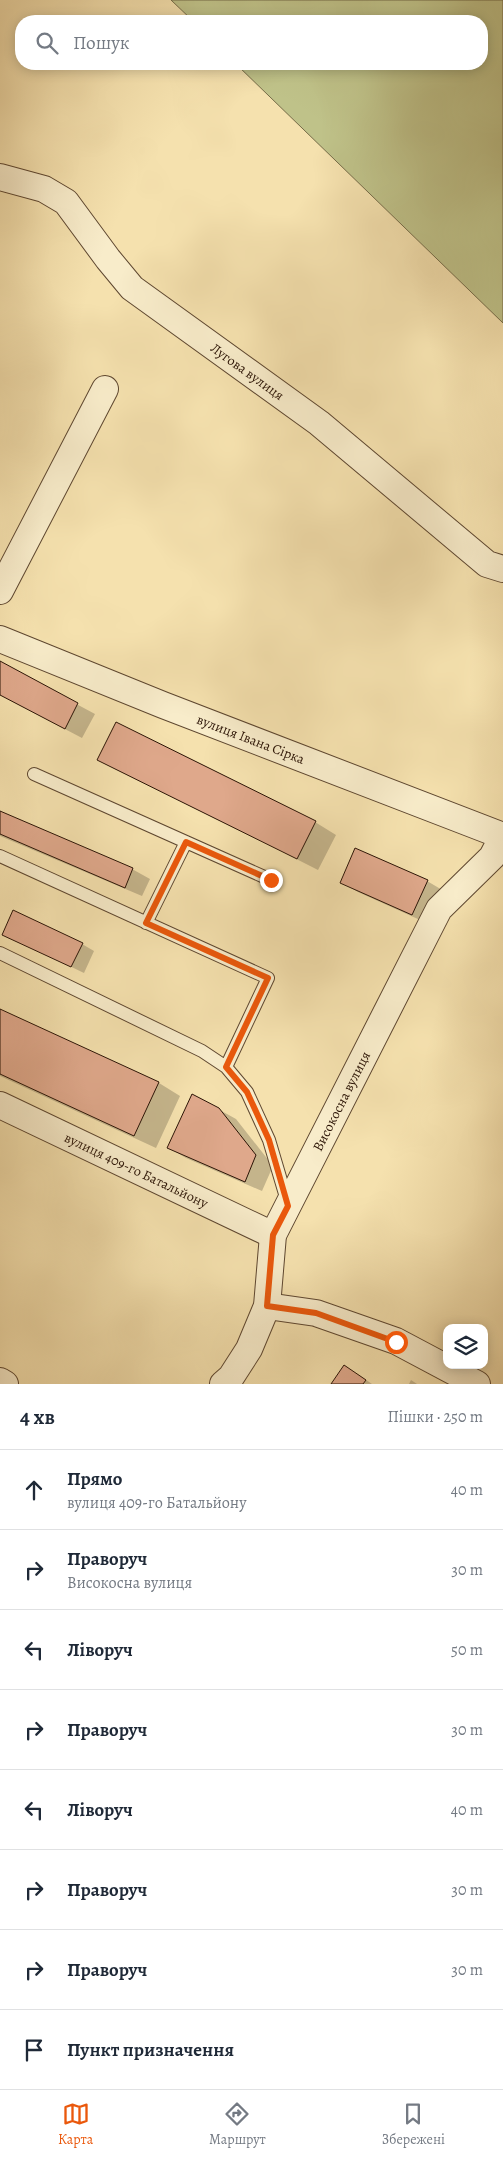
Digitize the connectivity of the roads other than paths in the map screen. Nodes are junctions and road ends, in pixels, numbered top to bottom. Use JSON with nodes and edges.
{"nodes":[{"id":1,"x":0,"y":177,"type":"edge"},
{"id":2,"x":105,"y":390,"type":"dead end"},
{"id":3,"x":503,"y":569,"type":"edge"},
{"id":4,"x":0,"y":591,"type":"edge"},
{"id":5,"x":0,"y":639,"type":"edge"},
{"id":6,"x":34,"y":774,"type":"dead end"},
{"id":7,"x":503,"y":836,"type":"edge"},
{"id":8,"x":186,"y":842,"type":"junction"},
{"id":9,"x":0,"y":856,"type":"edge"},
{"id":10,"x":271,"y":880,"type":"dead end"},
{"id":11,"x":146,"y":923,"type":"junction"},
{"id":12,"x":0,"y":952,"type":"edge"},
{"id":13,"x":226,"y":1067,"type":"junction"},
{"id":14,"x":0,"y":1105,"type":"edge"},
{"id":15,"x":288,"y":1206,"type":"junction"},
{"id":16,"x":273,"y":1235,"type":"junction"},
{"id":17,"x":267,"y":1306,"type":"junction"},
{"id":18,"x":0,"y":1381,"type":"edge"},
{"id":19,"x":5,"y":1384,"type":"edge"},
{"id":20,"x":223,"y":1384,"type":"edge"},
{"id":21,"x":478,"y":1384,"type":"edge"}],
"edges":[{"from":1,"to":3,"type":"street","name":"Лугова вулиця"},
{"from":2,"to":4,"type":"street"},
{"from":5,"to":7,"type":"street","name":"вулиця Івана Сірка"},
{"from":6,"to":8,"type":"lane"},
{"from":7,"to":15,"type":"street","name":"Високосна вулиця"},
{"from":8,"to":10,"type":"lane"},
{"from":8,"to":11,"type":"lane"},
{"from":9,"to":11,"type":"lane"},
{"from":11,"to":13,"type":"lane"},
{"from":12,"to":13,"type":"lane"},
{"from":13,"to":15,"type":"lane"},
{"from":14,"to":16,"type":"street","name":"вулиця 409-го Батальйону"},
{"from":15,"to":16,"type":"street","name":"Високосна вулиця"},
{"from":16,"to":17,"type":"street","name":"Високосна вулиця"},
{"from":17,"to":20,"type":"street","name":"Високосна вулиця"},
{"from":17,"to":21,"type":"street"},
{"from":18,"to":19,"type":"street"}]}
